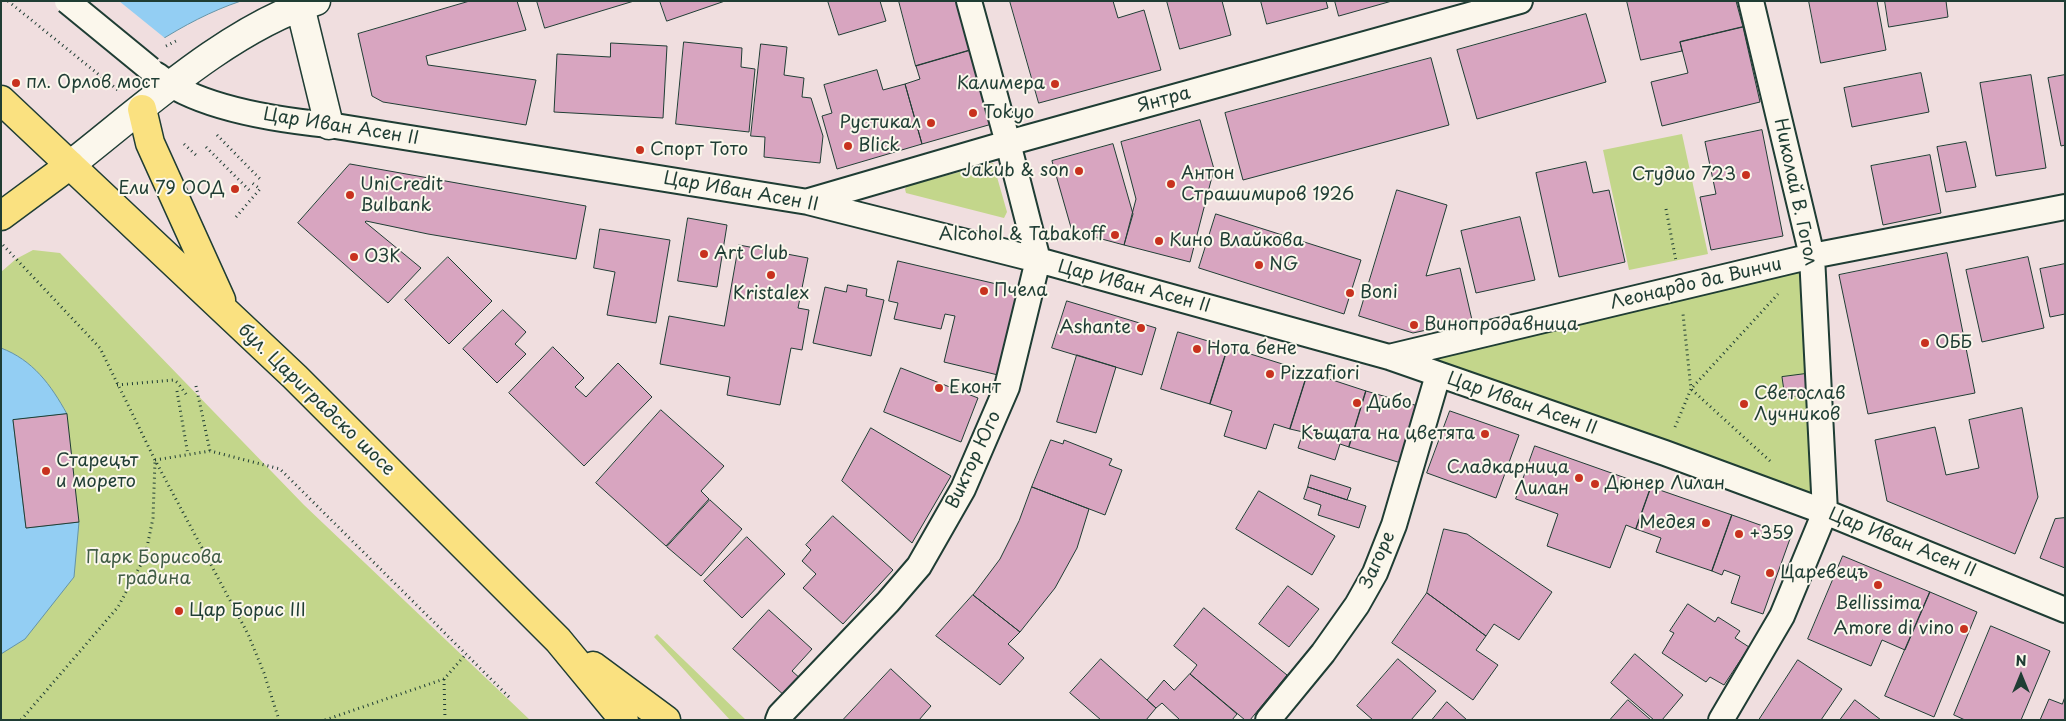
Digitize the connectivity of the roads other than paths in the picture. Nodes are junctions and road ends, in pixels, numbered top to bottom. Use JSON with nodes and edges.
{"nodes":[{"id":1,"x":67,"y":1,"type":"edge"},
{"id":2,"x":969,"y":1,"type":"edge"},
{"id":3,"x":1520,"y":1,"type":"edge"},
{"id":4,"x":1751,"y":1,"type":"edge"},
{"id":5,"x":308,"y":4,"type":"edge"},
{"id":6,"x":171,"y":86,"type":"junction"},
{"id":7,"x":1,"y":100,"type":"edge"},
{"id":8,"x":142,"y":108,"type":"junction"},
{"id":9,"x":329,"y":125,"type":"junction"},
{"id":10,"x":1008,"y":143,"type":"junction"},
{"id":11,"x":70,"y":165,"type":"junction"},
{"id":12,"x":808,"y":202,"type":"junction"},
{"id":13,"x":2065,"y":208,"type":"edge"},
{"id":14,"x":1,"y":216,"type":"edge"},
{"id":15,"x":1812,"y":256,"type":"junction"},
{"id":16,"x":1038,"y":260,"type":"junction"},
{"id":17,"x":227,"y":312,"type":"junction"},
{"id":18,"x":1389,"y":357,"type":"junction"},
{"id":19,"x":1438,"y":375,"type":"junction"},
{"id":20,"x":1825,"y":512,"type":"junction"},
{"id":21,"x":2065,"y":610,"type":"edge"},
{"id":22,"x":558,"y":640,"type":"junction"},
{"id":23,"x":624,"y":720,"type":"edge"},
{"id":24,"x":666,"y":720,"type":"edge"},
{"id":25,"x":778,"y":720,"type":"edge"},
{"id":26,"x":1268,"y":720,"type":"edge"},
{"id":27,"x":1721,"y":720,"type":"edge"}],
"edges":[{"from":1,"to":6,"type":"street","name":"Цар Иван Асен II","bridge":true},
{"from":2,"to":10,"type":"street","name":"Виктор Юго"},
{"from":3,"to":10,"type":"street","name":"Янтра"},
{"from":4,"to":15,"type":"street","name":"Николай В. Гогол"},
{"from":5,"to":6,"type":"main road"},
{"from":5,"to":9,"type":"main road"},
{"from":6,"to":8,"type":"main road"},
{"from":6,"to":9,"type":"street","name":"Цар Иван Асен II"},
{"from":7,"to":11,"type":"main road","name":"бул. Цариградско шосе"},
{"from":8,"to":11,"type":"main road"},
{"from":8,"to":17,"type":"main road"},
{"from":9,"to":12,"type":"street","name":"Цар Иван Асен II"},
{"from":10,"to":12,"type":"street","name":"Янтра"},
{"from":10,"to":16,"type":"street","name":"Виктор Юго"},
{"from":11,"to":14,"type":"main road"},
{"from":11,"to":17,"type":"main road","name":"бул. Цариградско шосе"},
{"from":12,"to":16,"type":"street","name":"Цар Иван Асен II"},
{"from":13,"to":15,"type":"street","name":"Леонардо да Винчи"},
{"from":15,"to":18,"type":"street","name":"Леонардо да Винчи"},
{"from":15,"to":20,"type":"street","name":"Николай В. Гогол"},
{"from":16,"to":18,"type":"street","name":"Цар Иван Асен II"},
{"from":16,"to":25,"type":"street","name":"Виктор Юго"},
{"from":17,"to":22,"type":"main road","name":"бул. Цариградско шосе"},
{"from":18,"to":19,"type":"street","name":"Цар Иван Асен II"},
{"from":19,"to":20,"type":"street","name":"Цар Иван Асен II"},
{"from":19,"to":26,"type":"street","name":"Загоре"},
{"from":20,"to":21,"type":"street","name":"Цар Иван Асен II"},
{"from":20,"to":27,"type":"street","name":"Николай В. Гогол"},
{"from":22,"to":23,"type":"main road","name":"бул. Цариградско шосе"},
{"from":22,"to":24,"type":"main road","name":"бул. Цариградско шосе"}]}
